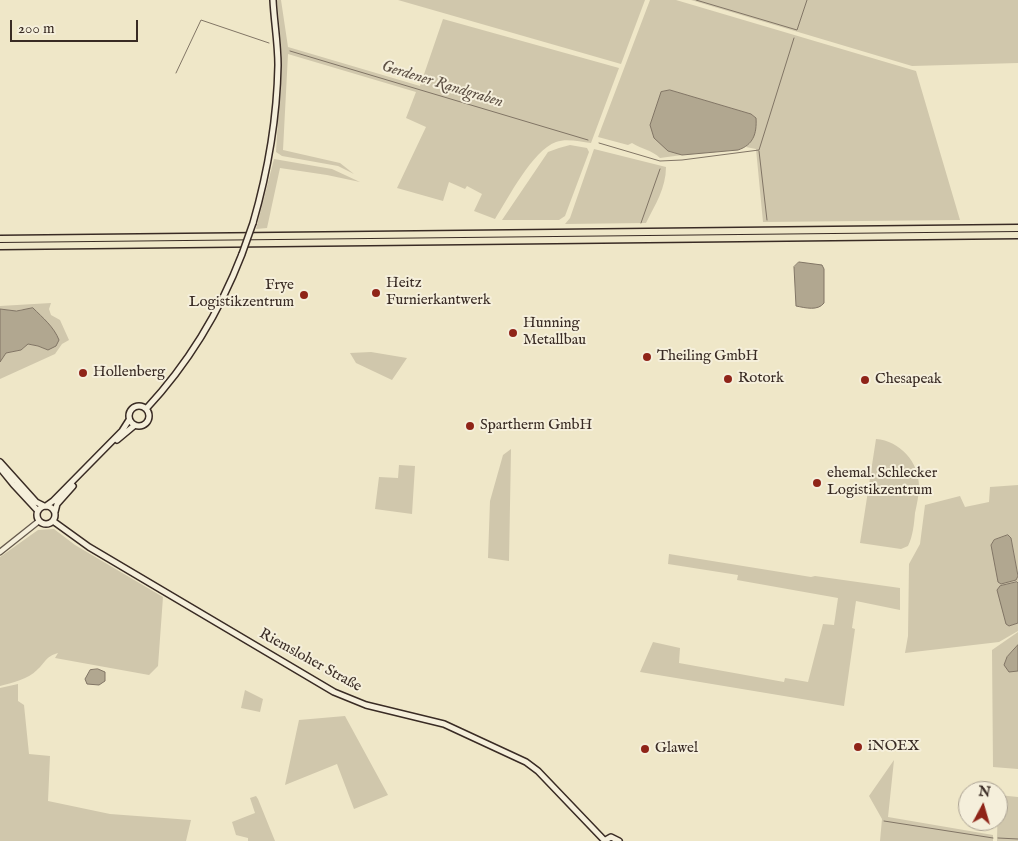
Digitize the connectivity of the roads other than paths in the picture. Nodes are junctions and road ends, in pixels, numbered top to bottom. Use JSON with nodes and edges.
{"nodes":[{"id":1,"x":272,"y":0,"type":"edge"},
{"id":2,"x":1018,"y":228,"type":"edge"},
{"id":3,"x":1018,"y":235,"type":"edge"},
{"id":4,"x":0,"y":239,"type":"edge"},
{"id":5,"x":0,"y":246,"type":"edge"},
{"id":6,"x":146,"y":409,"type":"junction"},
{"id":7,"x":129,"y":420,"type":"junction"},
{"id":8,"x":135,"y":425,"type":"junction"},
{"id":9,"x":0,"y":462,"type":"edge"},
{"id":10,"x":0,"y":468,"type":"edge"},
{"id":11,"x":45,"y":506,"type":"junction"},
{"id":12,"x":38,"y":511,"type":"junction"},
{"id":13,"x":54,"y":512,"type":"junction"},
{"id":14,"x":39,"y":521,"type":"junction"},
{"id":15,"x":53,"y":521,"type":"junction"},
{"id":16,"x":0,"y":552,"type":"edge"},
{"id":17,"x":604,"y":840,"type":"edge"},
{"id":18,"x":619,"y":841,"type":"edge"}],
"edges":[{"from":1,"to":6,"type":"main road","bridge":true},
{"from":2,"to":4,"type":"highway"},
{"from":3,"to":5,"type":"highway"},
{"from":6,"to":7,"type":"main road"},
{"from":6,"to":8,"type":"main road"},
{"from":7,"to":8,"type":"main road"},
{"from":7,"to":11,"type":"main road"},
{"from":8,"to":13,"type":"main road"},
{"from":9,"to":11,"type":"main road"},
{"from":10,"to":12,"type":"main road"},
{"from":11,"to":12,"type":"main road"},
{"from":11,"to":13,"type":"main road"},
{"from":12,"to":14,"type":"main road"},
{"from":13,"to":15,"type":"main road"},
{"from":14,"to":15,"type":"main road"},
{"from":14,"to":16,"type":"street"},
{"from":15,"to":17,"type":"main road","name":"Riemsloher Straße"},
{"from":17,"to":18,"type":"main road"}]}
